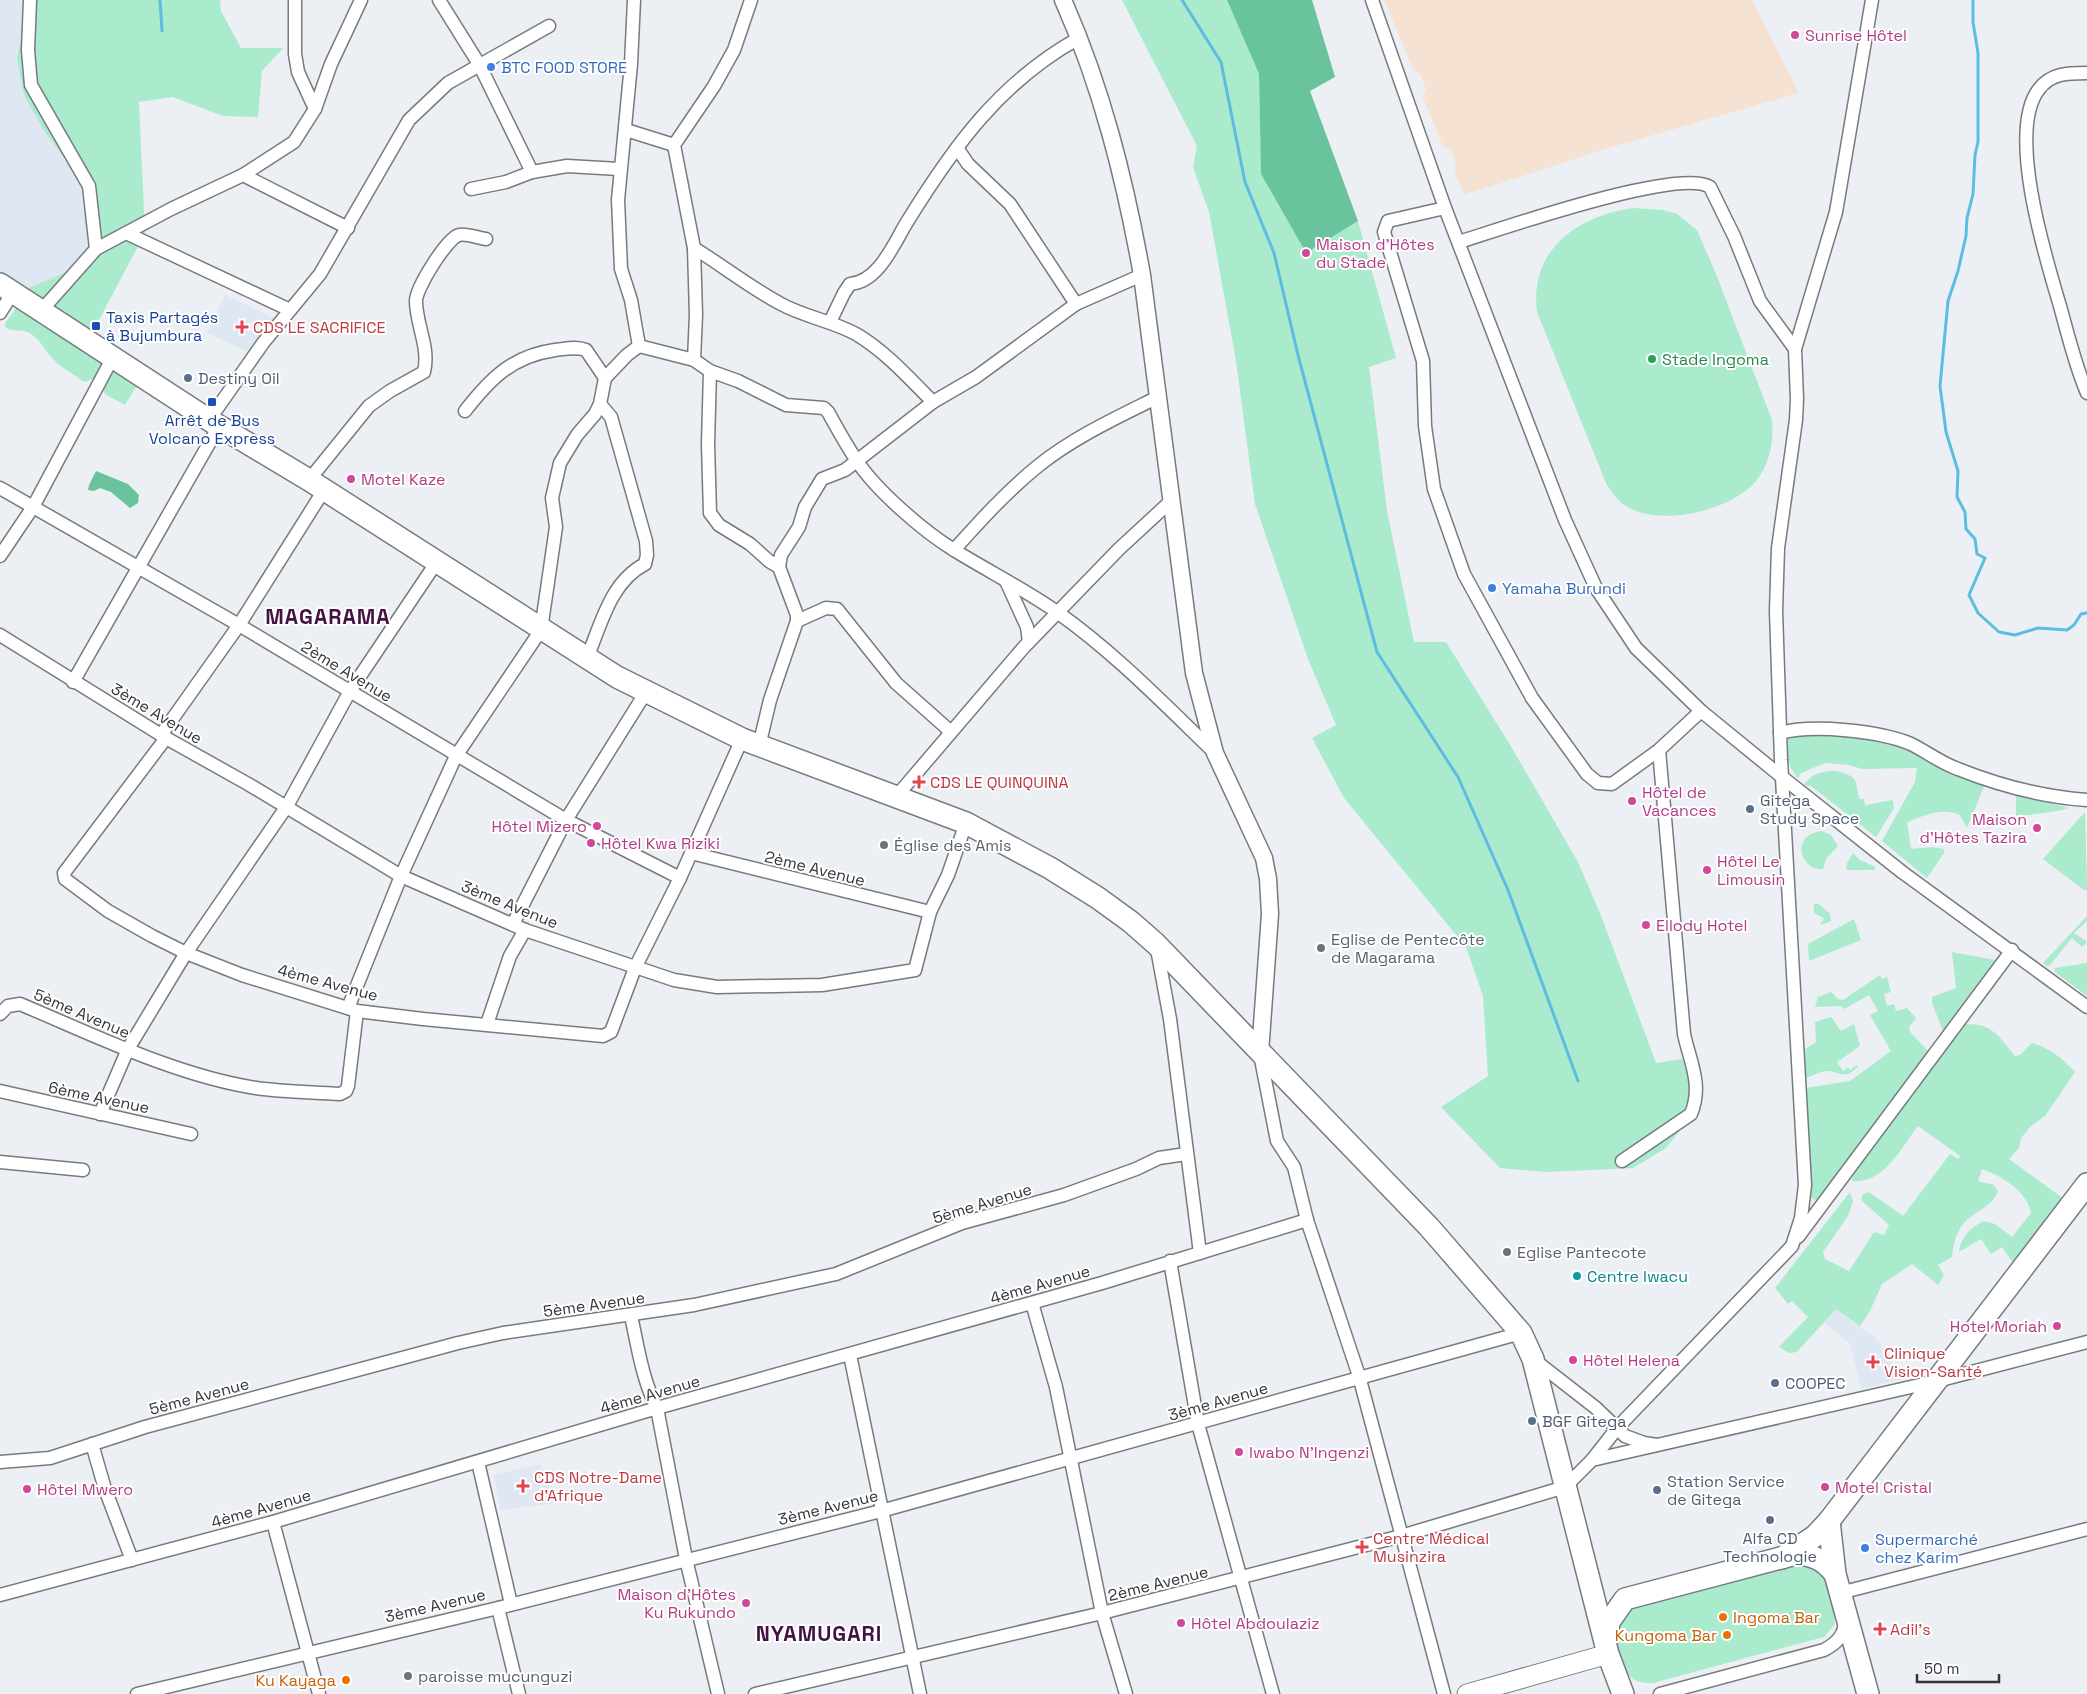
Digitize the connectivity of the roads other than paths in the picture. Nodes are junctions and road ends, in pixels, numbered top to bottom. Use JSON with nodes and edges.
{"nodes":[{"id":1,"x":30,"y":0,"type":"edge"},
{"id":2,"x":295,"y":0,"type":"edge"},
{"id":3,"x":361,"y":0,"type":"edge"},
{"id":4,"x":439,"y":0,"type":"edge"},
{"id":5,"x":634,"y":0,"type":"edge"},
{"id":6,"x":751,"y":0,"type":"edge"},
{"id":7,"x":1063,"y":0,"type":"edge"},
{"id":8,"x":1372,"y":0,"type":"edge"},
{"id":9,"x":1872,"y":0,"type":"edge"},
{"id":10,"x":549,"y":26,"type":"dead end"},
{"id":11,"x":1079,"y":38,"type":"junction"},
{"id":12,"x":478,"y":64,"type":"junction"},
{"id":13,"x":2087,"y":73,"type":"edge"},
{"id":14,"x":314,"y":109,"type":"junction"},
{"id":15,"x":626,"y":130,"type":"junction"},
{"id":16,"x":674,"y":145,"type":"junction"},
{"id":17,"x":957,"y":148,"type":"junction"},
{"id":18,"x":620,"y":170,"type":"junction"},
{"id":19,"x":532,"y":172,"type":"junction"},
{"id":20,"x":244,"y":175,"type":"junction"},
{"id":21,"x":471,"y":189,"type":"dead end"},
{"id":22,"x":1444,"y":208,"type":"junction"},
{"id":23,"x":348,"y":228,"type":"junction"},
{"id":24,"x":126,"y":233,"type":"junction"},
{"id":25,"x":486,"y":239,"type":"dead end"},
{"id":26,"x":1460,"y":242,"type":"junction"},
{"id":27,"x":694,"y":248,"type":"junction"},
{"id":28,"x":96,"y":249,"type":"junction"},
{"id":29,"x":1142,"y":275,"type":"junction"},
{"id":30,"x":7,"y":288,"type":"edge"},
{"id":31,"x":1076,"y":304,"type":"junction"},
{"id":32,"x":290,"y":310,"type":"junction"},
{"id":33,"x":40,"y":311,"type":"junction"},
{"id":34,"x":0,"y":313,"type":"edge"},
{"id":35,"x":830,"y":322,"type":"junction"},
{"id":36,"x":639,"y":346,"type":"junction"},
{"id":37,"x":1795,"y":349,"type":"junction"},
{"id":38,"x":113,"y":358,"type":"junction"},
{"id":39,"x":694,"y":360,"type":"junction"},
{"id":40,"x":710,"y":371,"type":"junction"},
{"id":41,"x":605,"y":378,"type":"junction"},
{"id":42,"x":2087,"y":393,"type":"edge"},
{"id":43,"x":1158,"y":397,"type":"junction"},
{"id":44,"x":933,"y":402,"type":"junction"},
{"id":45,"x":600,"y":404,"type":"junction"},
{"id":46,"x":465,"y":411,"type":"dead end"},
{"id":47,"x":214,"y":423,"type":"junction"},
{"id":48,"x":857,"y":462,"type":"junction"},
{"id":49,"x":317,"y":485,"type":"junction"},
{"id":50,"x":0,"y":488,"type":"edge"},
{"id":51,"x":1171,"y":501,"type":"junction"},
{"id":52,"x":33,"y":508,"type":"junction"},
{"id":53,"x":954,"y":550,"type":"junction"},
{"id":54,"x":0,"y":556,"type":"edge"},
{"id":55,"x":436,"y":563,"type":"junction"},
{"id":56,"x":137,"y":567,"type":"junction"},
{"id":57,"x":779,"y":567,"type":"junction"},
{"id":58,"x":1006,"y":581,"type":"junction"},
{"id":59,"x":1059,"y":613,"type":"junction"},
{"id":60,"x":797,"y":622,"type":"junction"},
{"id":61,"x":239,"y":625,"type":"junction"},
{"id":62,"x":540,"y":630,"type":"junction"},
{"id":63,"x":0,"y":635,"type":"edge"},
{"id":64,"x":1029,"y":642,"type":"junction"},
{"id":65,"x":587,"y":658,"type":"junction"},
{"id":66,"x":73,"y":682,"type":"junction"},
{"id":67,"x":350,"y":691,"type":"junction"},
{"id":68,"x":646,"y":692,"type":"junction"},
{"id":69,"x":1701,"y":710,"type":"junction"},
{"id":70,"x":950,"y":732,"type":"junction"},
{"id":71,"x":1780,"y":734,"type":"junction"},
{"id":72,"x":163,"y":737,"type":"junction"},
{"id":73,"x":750,"y":743,"type":"junction"},
{"id":74,"x":1659,"y":750,"type":"junction"},
{"id":75,"x":1215,"y":753,"type":"junction"},
{"id":76,"x":456,"y":756,"type":"junction"},
{"id":77,"x":1782,"y":777,"type":"junction"},
{"id":78,"x":895,"y":798,"type":"junction"},
{"id":79,"x":2087,"y":800,"type":"edge"},
{"id":80,"x":287,"y":806,"type":"junction"},
{"id":81,"x":566,"y":820,"type":"junction"},
{"id":82,"x":966,"y":823,"type":"junction"},
{"id":83,"x":691,"y":853,"type":"junction"},
{"id":84,"x":401,"y":876,"type":"junction"},
{"id":85,"x":680,"y":878,"type":"junction"},
{"id":86,"x":930,"y":912,"type":"junction"},
{"id":87,"x":519,"y":927,"type":"junction"},
{"id":88,"x":1156,"y":944,"type":"junction"},
{"id":89,"x":2012,"y":950,"type":"junction"},
{"id":90,"x":186,"y":953,"type":"junction"},
{"id":91,"x":635,"y":968,"type":"junction"},
{"id":92,"x":2087,"y":1007,"type":"edge"},
{"id":93,"x":353,"y":1009,"type":"junction"},
{"id":94,"x":4,"y":1010,"type":"edge"},
{"id":95,"x":487,"y":1024,"type":"junction"},
{"id":96,"x":128,"y":1049,"type":"junction"},
{"id":97,"x":1260,"y":1052,"type":"junction"},
{"id":98,"x":0,"y":1091,"type":"edge"},
{"id":99,"x":100,"y":1114,"type":"junction"},
{"id":100,"x":191,"y":1134,"type":"dead end"},
{"id":101,"x":1186,"y":1154,"type":"junction"},
{"id":102,"x":1622,"y":1161,"type":"dead end"},
{"id":103,"x":0,"y":1162,"type":"edge"},
{"id":104,"x":83,"y":1170,"type":"dead end"},
{"id":105,"x":2087,"y":1184,"type":"edge"},
{"id":106,"x":1307,"y":1220,"type":"junction"},
{"id":107,"x":1792,"y":1246,"type":"junction"},
{"id":108,"x":1200,"y":1253,"type":"junction"},
{"id":109,"x":1170,"y":1262,"type":"junction"},
{"id":110,"x":1032,"y":1303,"type":"junction"},
{"id":111,"x":632,"y":1316,"type":"junction"},
{"id":112,"x":1521,"y":1332,"type":"junction"},
{"id":113,"x":2087,"y":1342,"type":"edge"},
{"id":114,"x":850,"y":1355,"type":"junction"},
{"id":115,"x":1533,"y":1359,"type":"junction"},
{"id":116,"x":1359,"y":1376,"type":"junction"},
{"id":117,"x":1937,"y":1381,"type":"junction"},
{"id":118,"x":657,"y":1408,"type":"junction"},
{"id":119,"x":1198,"y":1424,"type":"junction"},
{"id":120,"x":1618,"y":1427,"type":"junction"},
{"id":121,"x":1674,"y":1442,"type":"junction"},
{"id":122,"x":92,"y":1444,"type":"junction"},
{"id":123,"x":1071,"y":1459,"type":"junction"},
{"id":124,"x":1592,"y":1460,"type":"junction"},
{"id":125,"x":0,"y":1462,"type":"edge"},
{"id":126,"x":478,"y":1462,"type":"junction"},
{"id":127,"x":1565,"y":1487,"type":"junction"},
{"id":128,"x":880,"y":1511,"type":"junction"},
{"id":129,"x":1829,"y":1520,"type":"junction"},
{"id":130,"x":273,"y":1522,"type":"junction"},
{"id":131,"x":2087,"y":1530,"type":"edge"},
{"id":132,"x":1401,"y":1536,"type":"junction"},
{"id":133,"x":1782,"y":1558,"type":"junction"},
{"id":134,"x":686,"y":1559,"type":"junction"},
{"id":135,"x":132,"y":1560,"type":"junction"},
{"id":136,"x":1587,"y":1571,"type":"junction"},
{"id":137,"x":1240,"y":1579,"type":"junction"},
{"id":138,"x":1837,"y":1584,"type":"junction"},
{"id":139,"x":0,"y":1595,"type":"edge"},
{"id":140,"x":1625,"y":1599,"type":"junction"},
{"id":141,"x":511,"y":1604,"type":"junction"},
{"id":142,"x":498,"y":1608,"type":"junction"},
{"id":143,"x":1102,"y":1613,"type":"junction"},
{"id":144,"x":1846,"y":1614,"type":"junction"},
{"id":145,"x":1607,"y":1650,"type":"junction"},
{"id":146,"x":308,"y":1651,"type":"junction"},
{"id":147,"x":911,"y":1657,"type":"junction"},
{"id":148,"x":137,"y":1694,"type":"edge"},
{"id":149,"x":319,"y":1694,"type":"edge"},
{"id":150,"x":519,"y":1694,"type":"edge"},
{"id":151,"x":718,"y":1694,"type":"edge"},
{"id":152,"x":755,"y":1694,"type":"edge"},
{"id":153,"x":920,"y":1694,"type":"edge"},
{"id":154,"x":1126,"y":1694,"type":"edge"},
{"id":155,"x":1273,"y":1694,"type":"edge"},
{"id":156,"x":1444,"y":1694,"type":"edge"},
{"id":157,"x":1467,"y":1694,"type":"edge"},
{"id":158,"x":1623,"y":1694,"type":"edge"},
{"id":159,"x":1660,"y":1694,"type":"edge"},
{"id":160,"x":1868,"y":1694,"type":"edge"}],
"edges":[{"from":1,"to":28,"type":"street"},
{"from":2,"to":14,"type":"street"},
{"from":3,"to":14,"type":"street"},
{"from":4,"to":12,"type":"street"},
{"from":5,"to":15,"type":"street"},
{"from":6,"to":16,"type":"street"},
{"from":7,"to":11,"type":"street"},
{"from":8,"to":22,"type":"street"},
{"from":9,"to":37,"type":"street"},
{"from":10,"to":12,"type":"street"},
{"from":11,"to":17,"type":"street"},
{"from":11,"to":29,"type":"street"},
{"from":12,"to":19,"type":"street"},
{"from":12,"to":23,"type":"street"},
{"from":13,"to":42,"type":"street"},
{"from":14,"to":20,"type":"street"},
{"from":15,"to":16,"type":"street"},
{"from":15,"to":18,"type":"street"},
{"from":16,"to":27,"type":"street"},
{"from":17,"to":31,"type":"street"},
{"from":17,"to":35,"type":"street"},
{"from":18,"to":19,"type":"street"},
{"from":18,"to":36,"type":"street"},
{"from":19,"to":21,"type":"street"},
{"from":20,"to":23,"type":"street"},
{"from":20,"to":24,"type":"street"},
{"from":22,"to":26,"type":"street"},
{"from":22,"to":74,"type":"street"},
{"from":23,"to":32,"type":"street"},
{"from":24,"to":28,"type":"street"},
{"from":24,"to":32,"type":"street"},
{"from":25,"to":49,"type":"street"},
{"from":26,"to":37,"type":"street"},
{"from":26,"to":69,"type":"street"},
{"from":27,"to":35,"type":"street"},
{"from":27,"to":39,"type":"street"},
{"from":28,"to":33,"type":"street"},
{"from":29,"to":31,"type":"street"},
{"from":29,"to":43,"type":"street"},
{"from":30,"to":33,"type":"main road"},
{"from":30,"to":34,"type":"street"},
{"from":31,"to":44,"type":"street"},
{"from":32,"to":47,"type":"street"},
{"from":33,"to":38,"type":"main road"},
{"from":35,"to":44,"type":"street"},
{"from":36,"to":39,"type":"street"},
{"from":36,"to":41,"type":"street"},
{"from":37,"to":71,"type":"street"},
{"from":38,"to":47,"type":"main road"},
{"from":38,"to":52,"type":"street"},
{"from":39,"to":40,"type":"street"},
{"from":40,"to":48,"type":"street"},
{"from":40,"to":57,"type":"street"},
{"from":41,"to":45,"type":"street"},
{"from":41,"to":46,"type":"street"},
{"from":43,"to":51,"type":"street"},
{"from":43,"to":53,"type":"street"},
{"from":44,"to":48,"type":"street"},
{"from":45,"to":62,"type":"street"},
{"from":45,"to":65,"type":"street"},
{"from":47,"to":49,"type":"main road"},
{"from":47,"to":56,"type":"street"},
{"from":48,"to":53,"type":"street"},
{"from":48,"to":57,"type":"street"},
{"from":49,"to":55,"type":"main road"},
{"from":49,"to":61,"type":"street"},
{"from":50,"to":52,"type":"street","name":"2ème Avenue"},
{"from":51,"to":59,"type":"street"},
{"from":51,"to":75,"type":"street"},
{"from":52,"to":54,"type":"street"},
{"from":52,"to":56,"type":"street","name":"2ème Avenue"},
{"from":53,"to":58,"type":"street"},
{"from":55,"to":62,"type":"main road"},
{"from":55,"to":67,"type":"street"},
{"from":56,"to":61,"type":"street","name":"2ème Avenue"},
{"from":56,"to":66,"type":"street"},
{"from":57,"to":60,"type":"street"},
{"from":58,"to":59,"type":"street"},
{"from":58,"to":64,"type":"street"},
{"from":59,"to":64,"type":"street"},
{"from":59,"to":75,"type":"street"},
{"from":60,"to":70,"type":"street"},
{"from":60,"to":73,"type":"street"},
{"from":61,"to":67,"type":"street","name":"2ème Avenue"},
{"from":61,"to":72,"type":"street"},
{"from":62,"to":65,"type":"main road"},
{"from":62,"to":76,"type":"street"},
{"from":63,"to":66,"type":"street","name":"3ème Avenue"},
{"from":64,"to":70,"type":"street"},
{"from":65,"to":68,"type":"main road"},
{"from":66,"to":72,"type":"street","name":"3ème Avenue"},
{"from":67,"to":76,"type":"street","name":"2ème Avenue"},
{"from":67,"to":80,"type":"street"},
{"from":68,"to":73,"type":"main road"},
{"from":68,"to":81,"type":"street"},
{"from":69,"to":74,"type":"street"},
{"from":69,"to":77,"type":"street"},
{"from":70,"to":78,"type":"street"},
{"from":71,"to":77,"type":"street"},
{"from":71,"to":79,"type":"street"},
{"from":72,"to":80,"type":"street","name":"3ème Avenue"},
{"from":72,"to":90,"type":"street","name":"4ème Avenue"},
{"from":73,"to":78,"type":"main road"},
{"from":73,"to":83,"type":"street"},
{"from":74,"to":102,"type":"street"},
{"from":75,"to":97,"type":"street"},
{"from":76,"to":81,"type":"street","name":"2ème Avenue"},
{"from":76,"to":84,"type":"street"},
{"from":77,"to":89,"type":"street"},
{"from":77,"to":107,"type":"street"},
{"from":78,"to":82,"type":"main road"},
{"from":80,"to":84,"type":"street","name":"3ème Avenue"},
{"from":80,"to":90,"type":"street"},
{"from":81,"to":85,"type":"street","name":"2ème Avenue"},
{"from":81,"to":87,"type":"street"},
{"from":82,"to":86,"type":"street","name":"3ème Avenue"},
{"from":82,"to":88,"type":"main road"},
{"from":83,"to":85,"type":"street"},
{"from":83,"to":86,"type":"street","name":"2ème Avenue"},
{"from":84,"to":87,"type":"street","name":"3ème Avenue"},
{"from":84,"to":93,"type":"street"},
{"from":85,"to":91,"type":"street"},
{"from":86,"to":91,"type":"street","name":"3ème Avenue"},
{"from":87,"to":91,"type":"street","name":"3ème Avenue"},
{"from":87,"to":95,"type":"street"},
{"from":88,"to":97,"type":"main road"},
{"from":88,"to":101,"type":"street"},
{"from":89,"to":92,"type":"street"},
{"from":89,"to":107,"type":"street"},
{"from":90,"to":93,"type":"street","name":"4ème Avenue"},
{"from":90,"to":96,"type":"street"},
{"from":91,"to":95,"type":"street","name":"4ème Avenue"},
{"from":93,"to":95,"type":"street","name":"4ème Avenue"},
{"from":93,"to":96,"type":"street","name":"5ème Avenue"},
{"from":94,"to":96,"type":"street","name":"5ème Avenue"},
{"from":96,"to":99,"type":"street"},
{"from":97,"to":106,"type":"street"},
{"from":97,"to":112,"type":"main road"},
{"from":98,"to":99,"type":"street","name":"6ème Avenue"},
{"from":99,"to":100,"type":"street","name":"6ème Avenue"},
{"from":101,"to":108,"type":"street"},
{"from":101,"to":111,"type":"street","name":"5ème Avenue"},
{"from":103,"to":104,"type":"street"},
{"from":105,"to":117,"type":"main road"},
{"from":106,"to":108,"type":"street","name":"4ème Avenue"},
{"from":106,"to":116,"type":"street"},
{"from":107,"to":120,"type":"street"},
{"from":108,"to":109,"type":"street","name":"4ème Avenue"},
{"from":109,"to":110,"type":"street","name":"4ème Avenue"},
{"from":109,"to":119,"type":"street"},
{"from":110,"to":114,"type":"street","name":"4ème Avenue"},
{"from":110,"to":123,"type":"street"},
{"from":111,"to":118,"type":"street"},
{"from":111,"to":122,"type":"street","name":"5ème Avenue"},
{"from":112,"to":115,"type":"main road"},
{"from":112,"to":116,"type":"street","name":"3ème Avenue"},
{"from":113,"to":117,"type":"street"},
{"from":114,"to":118,"type":"street","name":"4ème Avenue"},
{"from":114,"to":128,"type":"street"},
{"from":115,"to":120,"type":"street"},
{"from":115,"to":127,"type":"main road"},
{"from":116,"to":119,"type":"street","name":"3ème Avenue"},
{"from":116,"to":132,"type":"street"},
{"from":117,"to":121,"type":"street"},
{"from":117,"to":129,"type":"main road"},
{"from":118,"to":126,"type":"street","name":"4ème Avenue"},
{"from":118,"to":134,"type":"street"},
{"from":119,"to":123,"type":"street","name":"3ème Avenue"},
{"from":119,"to":137,"type":"street"},
{"from":120,"to":121,"type":"street"},
{"from":120,"to":124,"type":"street"},
{"from":121,"to":124,"type":"street"},
{"from":122,"to":125,"type":"street","name":"5ème Avenue"},
{"from":122,"to":135,"type":"street"},
{"from":123,"to":128,"type":"street","name":"3ème Avenue"},
{"from":123,"to":143,"type":"street"},
{"from":124,"to":127,"type":"street"},
{"from":126,"to":130,"type":"street","name":"4ème Avenue"},
{"from":126,"to":141,"type":"street"},
{"from":127,"to":132,"type":"street","name":"2ème Avenue"},
{"from":127,"to":136,"type":"main road"},
{"from":128,"to":134,"type":"street","name":"3ème Avenue"},
{"from":128,"to":147,"type":"street"},
{"from":129,"to":133,"type":"main road"},
{"from":129,"to":138,"type":"main road"},
{"from":130,"to":135,"type":"street","name":"4ème Avenue"},
{"from":130,"to":146,"type":"street"},
{"from":131,"to":138,"type":"street"},
{"from":132,"to":137,"type":"street","name":"2ème Avenue"},
{"from":132,"to":156,"type":"street"},
{"from":133,"to":138,"type":"main road"},
{"from":133,"to":140,"type":"main road"},
{"from":134,"to":141,"type":"street","name":"3ème Avenue"},
{"from":134,"to":151,"type":"street"},
{"from":135,"to":139,"type":"street","name":"4ème Avenue"},
{"from":136,"to":140,"type":"main road"},
{"from":136,"to":145,"type":"main road"},
{"from":137,"to":143,"type":"street","name":"2ème Avenue"},
{"from":137,"to":155,"type":"street"},
{"from":138,"to":144,"type":"main road"},
{"from":140,"to":145,"type":"main road"},
{"from":141,"to":142,"type":"street","name":"3ème Avenue"},
{"from":142,"to":146,"type":"street","name":"3ème Avenue"},
{"from":142,"to":150,"type":"street"},
{"from":143,"to":147,"type":"street","name":"2ème Avenue"},
{"from":143,"to":154,"type":"street"},
{"from":144,"to":159,"type":"street"},
{"from":144,"to":160,"type":"main road"},
{"from":145,"to":157,"type":"main road"},
{"from":145,"to":158,"type":"main road"},
{"from":146,"to":148,"type":"street","name":"3ème Avenue"},
{"from":146,"to":149,"type":"street"},
{"from":147,"to":152,"type":"street","name":"2ème Avenue"},
{"from":147,"to":153,"type":"street"}]}
